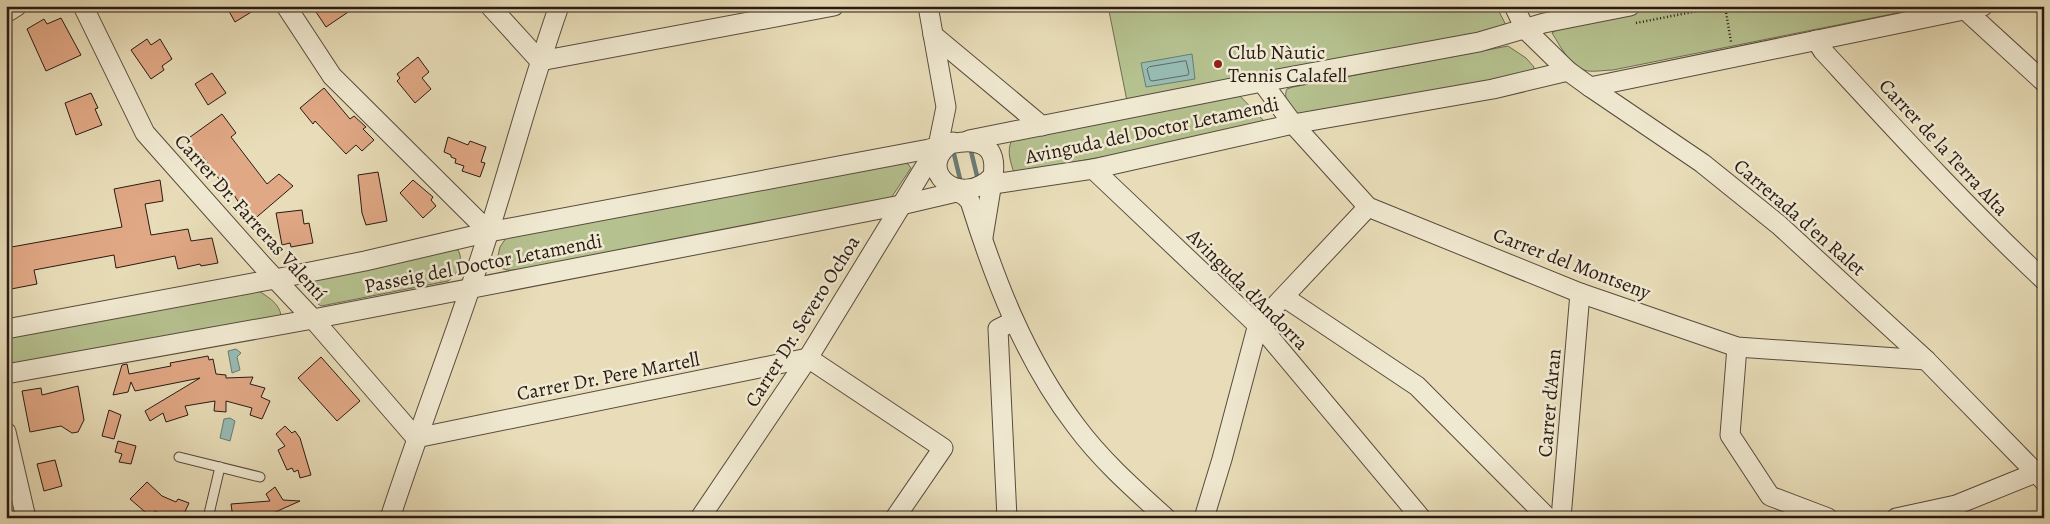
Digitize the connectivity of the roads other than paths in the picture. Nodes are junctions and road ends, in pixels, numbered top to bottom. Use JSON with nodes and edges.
{"nodes":[{"id":1,"x":16,"y":6,"type":"edge"},
{"id":2,"x":83,"y":6,"type":"edge"},
{"id":3,"x":286,"y":6,"type":"edge"},
{"id":4,"x":490,"y":6,"type":"edge"},
{"id":5,"x":559,"y":6,"type":"edge"},
{"id":6,"x":834,"y":6,"type":"edge"},
{"id":7,"x":928,"y":6,"type":"edge"},
{"id":8,"x":1514,"y":6,"type":"edge"},
{"id":9,"x":1983,"y":6,"type":"edge"},
{"id":10,"x":1962,"y":8,"type":"edge"},
{"id":11,"x":6,"y":12,"type":"edge"},
{"id":12,"x":1629,"y":15,"type":"edge"},
{"id":13,"x":1525,"y":30,"type":"junction"},
{"id":14,"x":933,"y":34,"type":"junction"},
{"id":15,"x":1816,"y":40,"type":"junction"},
{"id":16,"x":540,"y":61,"type":"junction"},
{"id":17,"x":1568,"y":71,"type":"junction"},
{"id":18,"x":1262,"y":82,"type":"junction"},
{"id":19,"x":2044,"y":82,"type":"edge"},
{"id":20,"x":1590,"y":87,"type":"junction"},
{"id":21,"x":946,"y":107,"type":"junction"},
{"id":22,"x":1293,"y":124,"type":"junction"},
{"id":23,"x":1042,"y":126,"type":"junction"},
{"id":24,"x":961,"y":142,"type":"junction"},
{"id":25,"x":1093,"y":169,"type":"junction"},
{"id":26,"x":973,"y":186,"type":"junction"},
{"id":27,"x":901,"y":205,"type":"junction"},
{"id":28,"x":1368,"y":206,"type":"junction"},
{"id":29,"x":489,"y":232,"type":"junction"},
{"id":30,"x":982,"y":241,"type":"junction"},
{"id":31,"x":275,"y":279,"type":"junction"},
{"id":32,"x":2044,"y":280,"type":"edge"},
{"id":33,"x":471,"y":288,"type":"junction"},
{"id":34,"x":1580,"y":292,"type":"junction"},
{"id":35,"x":1284,"y":296,"type":"junction"},
{"id":36,"x":313,"y":319,"type":"junction"},
{"id":37,"x":1014,"y":321,"type":"junction"},
{"id":38,"x":1258,"y":324,"type":"junction"},
{"id":39,"x":6,"y":329,"type":"edge"},
{"id":40,"x":1737,"y":347,"type":"junction"},
{"id":41,"x":808,"y":358,"type":"junction"},
{"id":42,"x":1926,"y":360,"type":"junction"},
{"id":43,"x":6,"y":374,"type":"edge"},
{"id":44,"x":6,"y":432,"type":"edge"},
{"id":45,"x":416,"y":438,"type":"junction"},
{"id":46,"x":179,"y":457,"type":"dead end"},
{"id":47,"x":220,"y":467,"type":"junction"},
{"id":48,"x":260,"y":477,"type":"dead end"},
{"id":49,"x":2039,"y":477,"type":"edge"},
{"id":50,"x":26,"y":518,"type":"edge"},
{"id":51,"x":208,"y":518,"type":"edge"},
{"id":52,"x":390,"y":518,"type":"edge"},
{"id":53,"x":700,"y":518,"type":"edge"},
{"id":54,"x":895,"y":518,"type":"edge"},
{"id":55,"x":1007,"y":518,"type":"edge"},
{"id":56,"x":1166,"y":518,"type":"edge"},
{"id":57,"x":1204,"y":518,"type":"edge"},
{"id":58,"x":1421,"y":518,"type":"edge"},
{"id":59,"x":1548,"y":518,"type":"edge"},
{"id":60,"x":1561,"y":518,"type":"edge"},
{"id":61,"x":1828,"y":518,"type":"edge"},
{"id":62,"x":1896,"y":518,"type":"edge"}],
"edges":[{"from":1,"to":11,"type":"street"},
{"from":2,"to":31,"type":"street","name":"Carrer Dr. Farreras Valentí"},
{"from":3,"to":29,"type":"street"},
{"from":4,"to":16,"type":"street"},
{"from":5,"to":16,"type":"street"},
{"from":6,"to":16,"type":"street"},
{"from":7,"to":14,"type":"street"},
{"from":8,"to":13,"type":"street","name":"Carrerada d'en Ralet"},
{"from":9,"to":10,"type":"street"},
{"from":10,"to":15,"type":"street"},
{"from":10,"to":19,"type":"street"},
{"from":12,"to":13,"type":"street","name":"Passeig del Doctor Letamendi"},
{"from":13,"to":17,"type":"street","name":"Carrerada d'en Ralet"},
{"from":13,"to":18,"type":"street","name":"Passeig del Doctor Letamendi"},
{"from":14,"to":21,"type":"street"},
{"from":14,"to":23,"type":"street"},
{"from":15,"to":20,"type":"street"},
{"from":15,"to":32,"type":"street","name":"Carrer de la Terra Alta"},
{"from":16,"to":29,"type":"street"},
{"from":17,"to":20,"type":"street","name":"Carrerada d'en Ralet"},
{"from":17,"to":22,"type":"street","name":"Avinguda del Doctor Letamendi"},
{"from":18,"to":22,"type":"street","name":"Carrer del Montseny"},
{"from":18,"to":23,"type":"street","name":"Passeig del Doctor Letamendi"},
{"from":20,"to":42,"type":"street","name":"Carrerada d'en Ralet"},
{"from":21,"to":24,"type":"street"},
{"from":21,"to":24,"type":"street"},
{"from":22,"to":25,"type":"street","name":"Avinguda del Doctor Letamendi"},
{"from":22,"to":28,"type":"street","name":"Carrer del Montseny"},
{"from":23,"to":24,"type":"street","name":"Passeig del Doctor Letamendi"},
{"from":24,"to":26,"type":"street"},
{"from":24,"to":26,"type":"street"},
{"from":24,"to":27,"type":"street","name":"Carrer Dr. Severo Ochoa"},
{"from":24,"to":29,"type":"street","name":"Passeig del Doctor Letamendi"},
{"from":25,"to":26,"type":"street","name":"Avinguda del Doctor Letamendi"},
{"from":25,"to":38,"type":"street","name":"Avinguda d'Andorra"},
{"from":26,"to":27,"type":"street","name":"Passeig del Doctor Letamendi"},
{"from":26,"to":30,"type":"street"},
{"from":26,"to":30,"type":"street"},
{"from":27,"to":33,"type":"street","name":"Passeig del Doctor Letamendi"},
{"from":27,"to":41,"type":"street","name":"Carrer Dr. Severo Ochoa"},
{"from":28,"to":34,"type":"street","name":"Carrer del Montseny"},
{"from":28,"to":35,"type":"street"},
{"from":29,"to":31,"type":"street","name":"Passeig del Doctor Letamendi"},
{"from":29,"to":33,"type":"street"},
{"from":30,"to":37,"type":"street"},
{"from":31,"to":36,"type":"street","name":"Carrer Dr. Farreras Valentí"},
{"from":31,"to":39,"type":"street","name":"Passeig del Doctor Letamendi"},
{"from":33,"to":36,"type":"street","name":"Passeig del Doctor Letamendi"},
{"from":33,"to":45,"type":"street"},
{"from":34,"to":40,"type":"street","name":"Carrer del Montseny"},
{"from":34,"to":60,"type":"street","name":"Carrer d'Aran"},
{"from":35,"to":38,"type":"street"},
{"from":35,"to":59,"type":"street"},
{"from":36,"to":43,"type":"street","name":"Passeig del Doctor Letamendi"},
{"from":36,"to":45,"type":"street","name":"Carrer Dr. Farreras Valentí"},
{"from":37,"to":55,"type":"street"},
{"from":37,"to":56,"type":"street"},
{"from":38,"to":57,"type":"street"},
{"from":38,"to":58,"type":"street","name":"Avinguda d'Andorra"},
{"from":40,"to":42,"type":"street","name":"Carrer del Montseny"},
{"from":40,"to":61,"type":"street"},
{"from":41,"to":45,"type":"street","name":"Carrer Dr. Pere Martell"},
{"from":41,"to":53,"type":"street","name":"Carrer Dr. Severo Ochoa"},
{"from":41,"to":54,"type":"street"},
{"from":42,"to":49,"type":"street","name":"Carrerada d'en Ralet"},
{"from":44,"to":50,"type":"street"},
{"from":45,"to":52,"type":"street"},
{"from":46,"to":47,"type":"lane"},
{"from":47,"to":48,"type":"lane"},
{"from":47,"to":51,"type":"lane"},
{"from":49,"to":62,"type":"street"}]}
